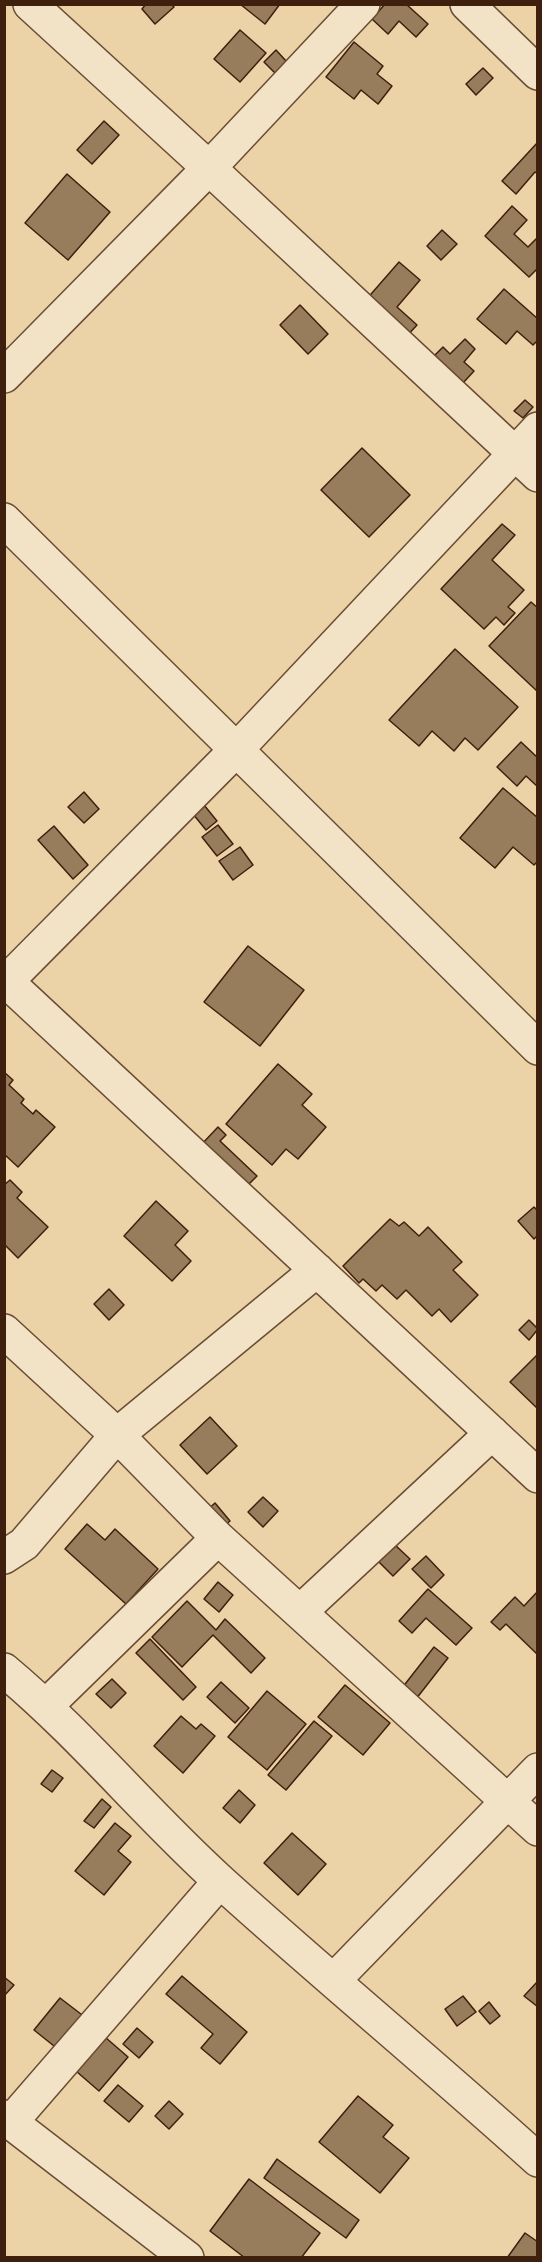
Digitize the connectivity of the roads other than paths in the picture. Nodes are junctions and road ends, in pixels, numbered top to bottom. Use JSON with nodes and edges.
{"nodes":[{"id":1,"x":30,"y":4,"type":"edge"},
{"id":2,"x":363,"y":4,"type":"edge"},
{"id":3,"x":466,"y":4,"type":"edge"},
{"id":4,"x":537,"y":73,"type":"edge"},
{"id":5,"x":209,"y":168,"type":"junction"},
{"id":6,"x":4,"y":376,"type":"edge"},
{"id":7,"x":537,"y":429,"type":"edge"},
{"id":8,"x":526,"y":464,"type":"edge"},
{"id":9,"x":4,"y":520,"type":"edge"},
{"id":10,"x":238,"y":748,"type":"junction"},
{"id":11,"x":5,"y":982,"type":"edge"},
{"id":12,"x":537,"y":1048,"type":"edge"},
{"id":13,"x":317,"y":1270,"type":"junction"},
{"id":14,"x":4,"y":1331,"type":"edge"},
{"id":15,"x":492,"y":1433,"type":"junction"},
{"id":16,"x":117,"y":1435,"type":"junction"},
{"id":17,"x":537,"y":1476,"type":"edge"},
{"id":18,"x":218,"y":1538,"type":"junction"},
{"id":19,"x":4,"y":1557,"type":"edge"},
{"id":20,"x":301,"y":1611,"type":"junction"},
{"id":21,"x":4,"y":1670,"type":"edge"},
{"id":22,"x":47,"y":1705,"type":"junction"},
{"id":23,"x":537,"y":1770,"type":"edge"},
{"id":24,"x":507,"y":1801,"type":"junction"},
{"id":25,"x":537,"y":1829,"type":"edge"},
{"id":26,"x":220,"y":1881,"type":"junction"},
{"id":27,"x":334,"y":1980,"type":"junction"},
{"id":28,"x":8,"y":2119,"type":"edge"},
{"id":29,"x":537,"y":2160,"type":"edge"},
{"id":30,"x":172,"y":2253,"type":"edge"}],
"edges":[{"from":1,"to":5,"type":"street"},
{"from":2,"to":5,"type":"street"},
{"from":3,"to":4,"type":"street"},
{"from":5,"to":6,"type":"street"},
{"from":5,"to":8,"type":"street"},
{"from":7,"to":8,"type":"street"},
{"from":8,"to":10,"type":"street"},
{"from":9,"to":10,"type":"street"},
{"from":10,"to":11,"type":"street"},
{"from":10,"to":12,"type":"street"},
{"from":11,"to":13,"type":"street"},
{"from":13,"to":15,"type":"street"},
{"from":13,"to":16,"type":"street"},
{"from":14,"to":16,"type":"street"},
{"from":15,"to":17,"type":"street"},
{"from":15,"to":20,"type":"street"},
{"from":16,"to":18,"type":"street"},
{"from":16,"to":19,"type":"street"},
{"from":18,"to":20,"type":"street"},
{"from":18,"to":22,"type":"street"},
{"from":20,"to":24,"type":"street"},
{"from":21,"to":22,"type":"street"},
{"from":22,"to":26,"type":"street"},
{"from":23,"to":24,"type":"street"},
{"from":24,"to":25,"type":"street"},
{"from":24,"to":27,"type":"street"},
{"from":26,"to":27,"type":"street"},
{"from":26,"to":28,"type":"street"},
{"from":27,"to":29,"type":"street"},
{"from":28,"to":30,"type":"street"}]}
